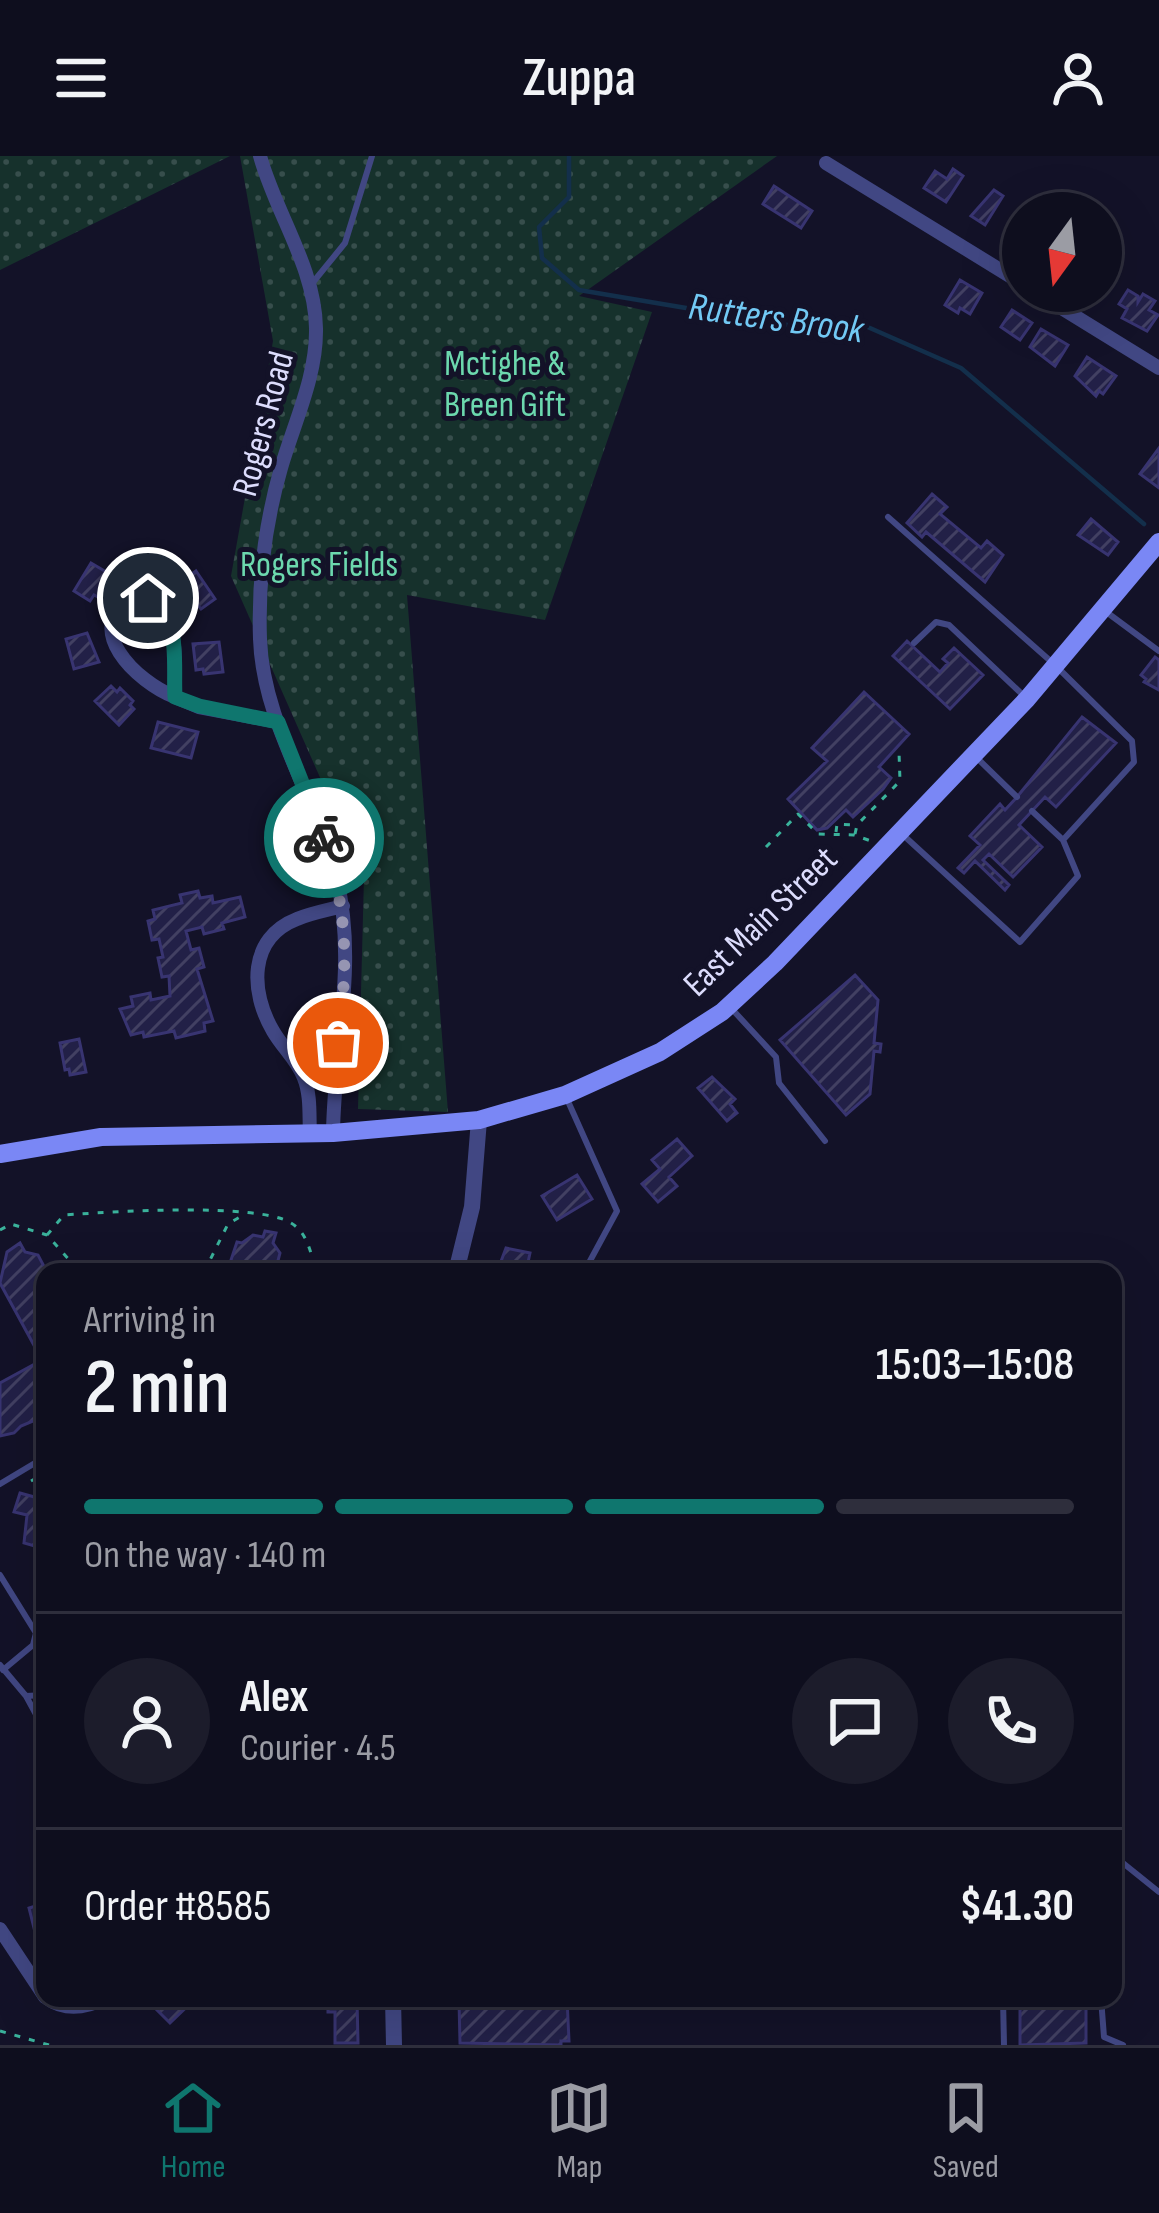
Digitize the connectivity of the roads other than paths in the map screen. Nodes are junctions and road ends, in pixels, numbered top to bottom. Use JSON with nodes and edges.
{"nodes":[{"id":1,"x":260,"y":156,"type":"edge"},
{"id":2,"x":372,"y":156,"type":"edge"},
{"id":3,"x":826,"y":163,"type":"dead end"},
{"id":4,"x":1002,"y":271,"type":"edge"},
{"id":5,"x":310,"y":286,"type":"junction"},
{"id":6,"x":1068,"y":312,"type":"edge"},
{"id":7,"x":1159,"y":368,"type":"edge"},
{"id":8,"x":887,"y":517,"type":"dead end"},
{"id":9,"x":1159,"y":542,"type":"edge"},
{"id":10,"x":1102,"y":609,"type":"junction"},
{"id":11,"x":914,"y":643,"type":"dead end"},
{"id":12,"x":1159,"y":652,"type":"edge"},
{"id":13,"x":1055,"y":665,"type":"junction"},
{"id":14,"x":175,"y":697,"type":"junction"},
{"id":15,"x":1027,"y":699,"type":"junction"},
{"id":16,"x":278,"y":722,"type":"junction"},
{"id":17,"x":974,"y":755,"type":"junction"},
{"id":18,"x":1017,"y":797,"type":"dead end"},
{"id":19,"x":1032,"y":811,"type":"dead end"},
{"id":20,"x":900,"y":832,"type":"junction"},
{"id":21,"x":1063,"y":840,"type":"junction"},
{"id":22,"x":343,"y":906,"type":"junction"},
{"id":23,"x":729,"y":1005,"type":"junction"},
{"id":24,"x":340,"y":1030,"type":"junction"},
{"id":25,"x":305,"y":1080,"type":"junction"},
{"id":26,"x":565,"y":1095,"type":"junction"},
{"id":27,"x":478,"y":1120,"type":"junction"},
{"id":28,"x":333,"y":1133,"type":"junction"},
{"id":29,"x":310,"y":1134,"type":"junction"},
{"id":30,"x":825,"y":1141,"type":"dead end"},
{"id":31,"x":0,"y":1154,"type":"edge"},
{"id":32,"x":458,"y":1263,"type":"edge"},
{"id":33,"x":589,"y":1263,"type":"edge"},
{"id":34,"x":36,"y":1462,"type":"edge"},
{"id":35,"x":0,"y":1484,"type":"edge"},
{"id":36,"x":0,"y":1576,"type":"edge"},
{"id":37,"x":2,"y":1667,"type":"edge"},
{"id":38,"x":36,"y":1695,"type":"edge"},
{"id":39,"x":26,"y":1696,"type":"junction"},
{"id":40,"x":36,"y":1714,"type":"edge"},
{"id":41,"x":1122,"y":1862,"type":"edge"},
{"id":42,"x":1159,"y":1892,"type":"edge"},
{"id":43,"x":0,"y":1929,"type":"edge"},
{"id":44,"x":36,"y":1982,"type":"edge"},
{"id":45,"x":393,"y":2007,"type":"edge"},
{"id":46,"x":1003,"y":2007,"type":"edge"},
{"id":47,"x":1102,"y":2007,"type":"edge"},
{"id":48,"x":394,"y":2045,"type":"edge"},
{"id":49,"x":1004,"y":2045,"type":"edge"},
{"id":50,"x":1124,"y":2045,"type":"edge"}],
"edges":[{"from":1,"to":5,"type":"street","name":"Rogers Road"},
{"from":2,"to":5,"type":"lane"},
{"from":3,"to":4,"type":"street"},
{"from":5,"to":16,"type":"street","name":"Rogers Road"},
{"from":6,"to":7,"type":"street"},
{"from":8,"to":13,"type":"lane"},
{"from":9,"to":10,"type":"main road","name":"East Main Street"},
{"from":10,"to":12,"type":"lane"},
{"from":10,"to":13,"type":"main road","name":"East Main Street"},
{"from":11,"to":15,"type":"lane"},
{"from":13,"to":15,"type":"main road","name":"East Main Street"},
{"from":13,"to":21,"type":"lane"},
{"from":14,"to":14,"type":"street"},
{"from":14,"to":16,"type":"street"},
{"from":15,"to":17,"type":"main road","name":"East Main Street"},
{"from":16,"to":22,"type":"street","name":"Rogers Road"},
{"from":17,"to":18,"type":"lane"},
{"from":17,"to":20,"type":"main road","name":"East Main Street"},
{"from":19,"to":21,"type":"lane"},
{"from":20,"to":21,"type":"lane"},
{"from":20,"to":23,"type":"main road","name":"East Main Street"},
{"from":22,"to":24,"type":"street","name":"Rogers Road"},
{"from":22,"to":25,"type":"street"},
{"from":23,"to":26,"type":"main road","name":"East Main Street"},
{"from":23,"to":30,"type":"lane"},
{"from":24,"to":25,"type":"street"},
{"from":24,"to":28,"type":"street","name":"Rogers Road"},
{"from":25,"to":29,"type":"street"},
{"from":26,"to":27,"type":"main road","name":"East Main Street"},
{"from":26,"to":33,"type":"lane"},
{"from":27,"to":28,"type":"main road","name":"East Main Street"},
{"from":27,"to":32,"type":"street"},
{"from":28,"to":29,"type":"main road","name":"East Main Street"},
{"from":29,"to":31,"type":"main road","name":"East Main Street"},
{"from":34,"to":35,"type":"lane"},
{"from":36,"to":37,"type":"lane"},
{"from":37,"to":39,"type":"lane"},
{"from":38,"to":39,"type":"lane"},
{"from":39,"to":40,"type":"lane"},
{"from":41,"to":42,"type":"lane"},
{"from":43,"to":44,"type":"street"},
{"from":45,"to":48,"type":"street"},
{"from":46,"to":49,"type":"lane"},
{"from":47,"to":50,"type":"lane"}]}
